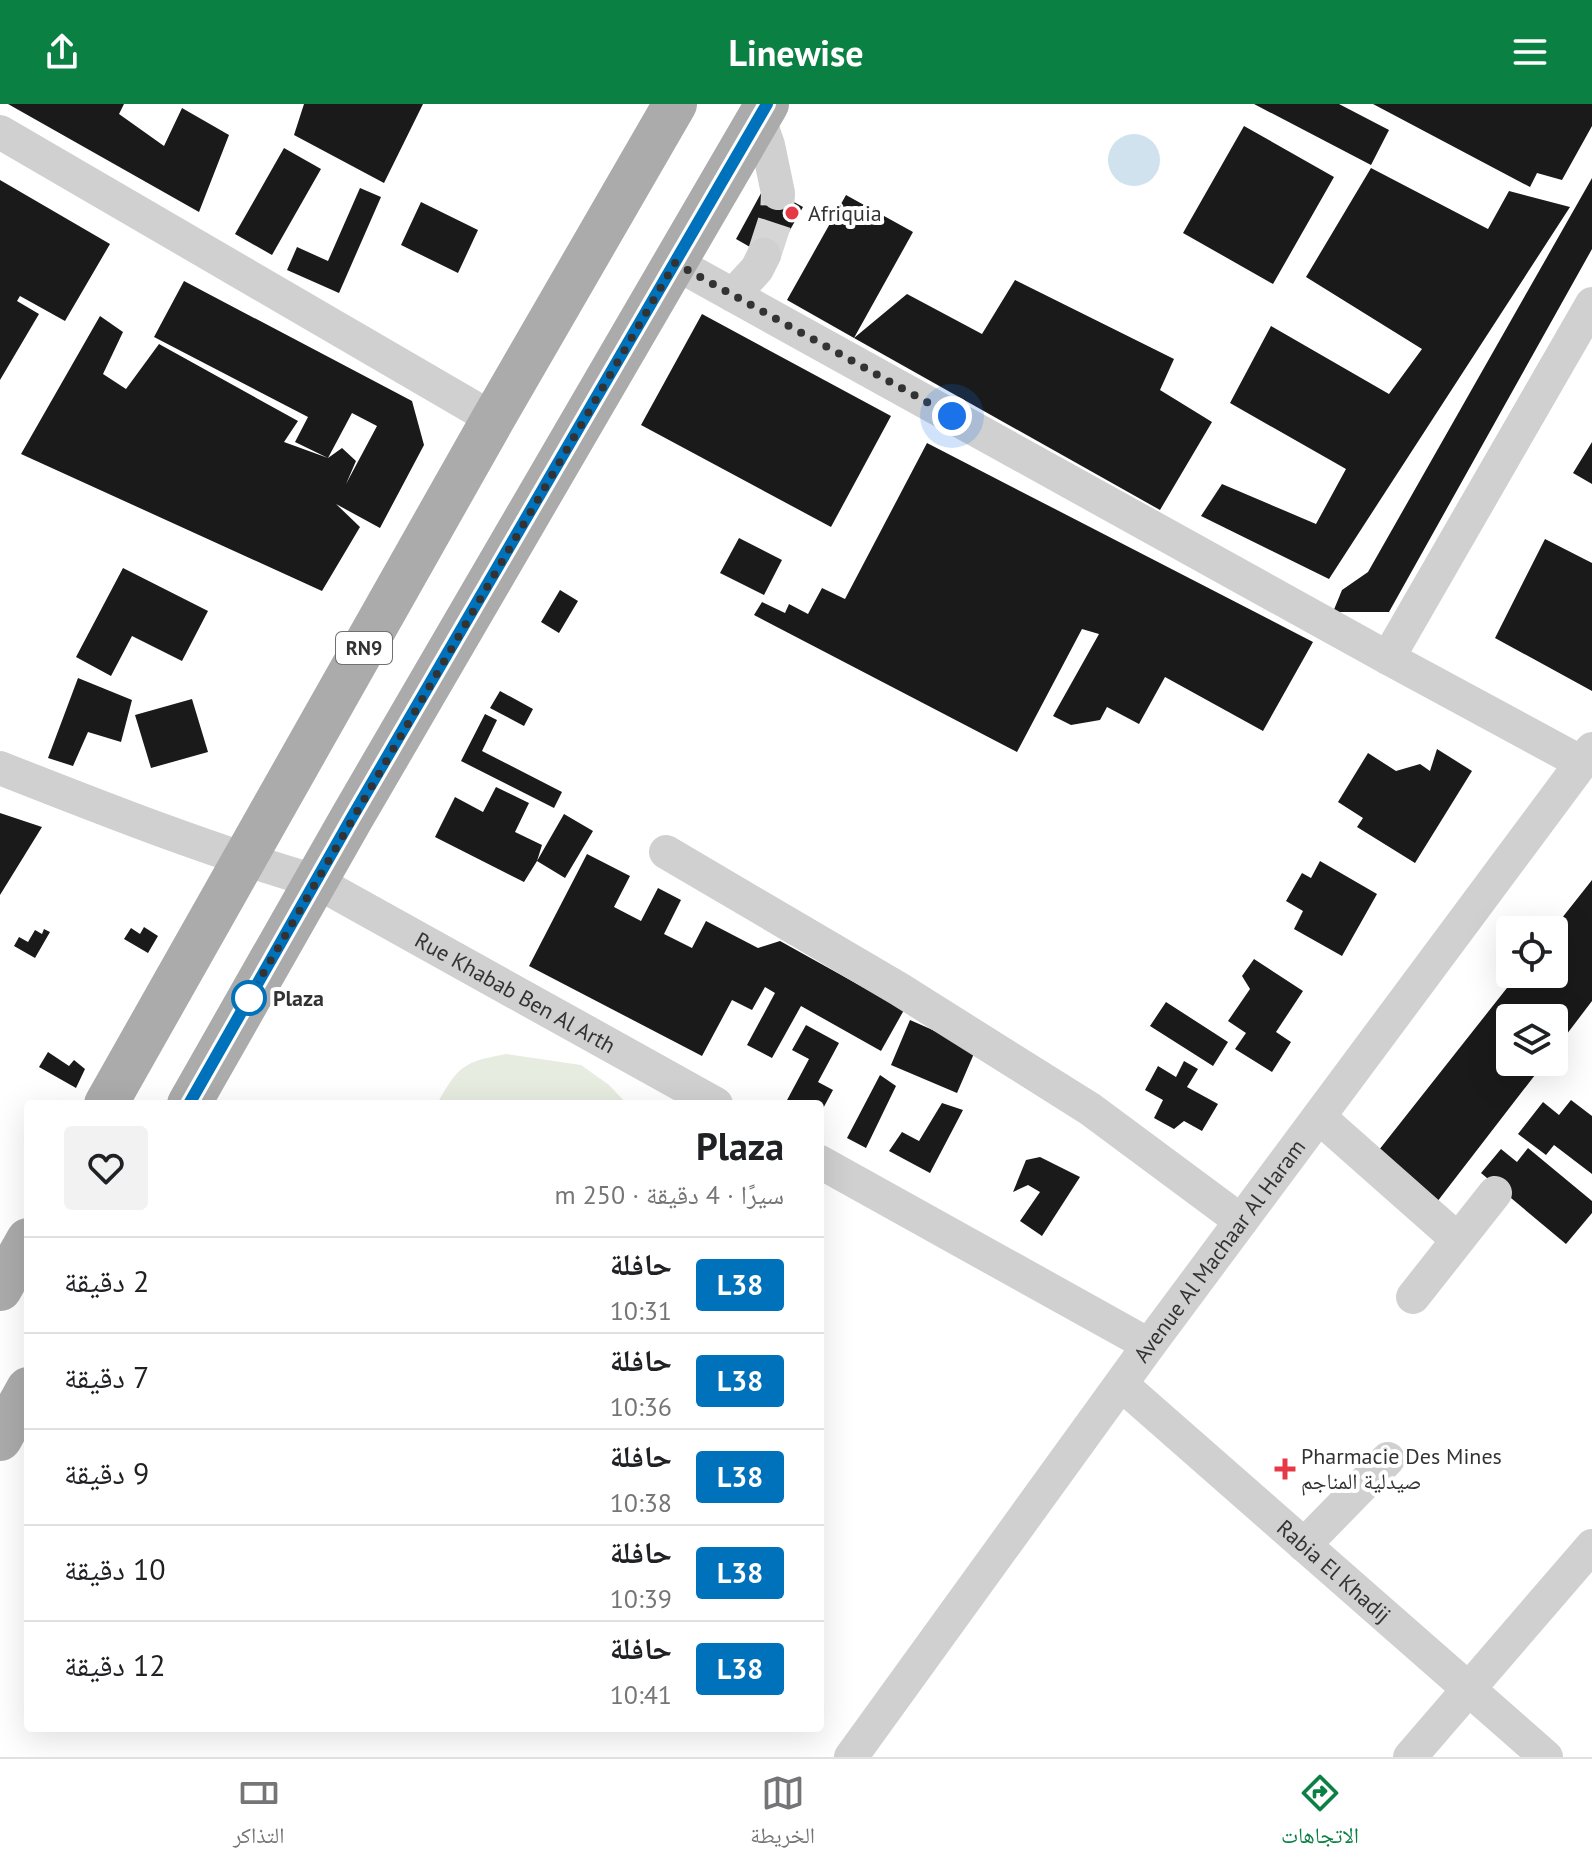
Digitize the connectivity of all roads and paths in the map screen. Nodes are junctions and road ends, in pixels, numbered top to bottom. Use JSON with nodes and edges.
{"nodes":[{"id":1,"x":675,"y":104,"type":"edge"},
{"id":2,"x":763,"y":111,"type":"edge"},
{"id":3,"x":0,"y":132,"type":"edge"},
{"id":4,"x":778,"y":193,"type":"tunnel mouth"},
{"id":5,"x":764,"y":255,"type":"tunnel mouth"},
{"id":6,"x":675,"y":263,"type":"junction"},
{"id":7,"x":733,"y":295,"type":"junction"},
{"id":8,"x":1592,"y":304,"type":"edge"},
{"id":9,"x":493,"y":419,"type":"junction"},
{"id":10,"x":1388,"y":658,"type":"junction"},
{"id":11,"x":1587,"y":756,"type":"edge"},
{"id":12,"x":0,"y":768,"type":"edge"},
{"id":13,"x":666,"y":852,"type":"dead end"},
{"id":14,"x":245,"y":861,"type":"junction"},
{"id":15,"x":315,"y":881,"type":"junction"},
{"id":16,"x":108,"y":1100,"type":"edge"},
{"id":17,"x":191,"y":1100,"type":"edge"},
{"id":18,"x":709,"y":1100,"type":"edge"},
{"id":19,"x":1319,"y":1117,"type":"junction"},
{"id":20,"x":824,"y":1164,"type":"edge"},
{"id":21,"x":1495,"y":1193,"type":"dead end"},
{"id":22,"x":1241,"y":1221,"type":"junction"},
{"id":23,"x":1457,"y":1239,"type":"junction"},
{"id":24,"x":24,"y":1247,"type":"edge"},
{"id":25,"x":0,"y":1289,"type":"edge"},
{"id":26,"x":1413,"y":1297,"type":"dead end"},
{"id":27,"x":1149,"y":1345,"type":"junction"},
{"id":28,"x":1122,"y":1385,"type":"junction"},
{"id":29,"x":24,"y":1396,"type":"edge"},
{"id":30,"x":0,"y":1439,"type":"edge"},
{"id":31,"x":1388,"y":1459,"type":"dead end"},
{"id":32,"x":1304,"y":1545,"type":"junction"},
{"id":33,"x":1592,"y":1546,"type":"edge"},
{"id":34,"x":1468,"y":1689,"type":"junction"},
{"id":35,"x":851,"y":1757,"type":"edge"},
{"id":36,"x":1410,"y":1757,"type":"edge"},
{"id":37,"x":1546,"y":1757,"type":"edge"}],
"edges":[{"from":1,"to":9,"type":"main road","number":"RN9"},
{"from":2,"to":4,"type":"street"},
{"from":2,"to":6,"type":"main road"},
{"from":3,"to":9,"type":"street"},
{"from":5,"to":7,"type":"street"},
{"from":6,"to":7,"type":"street"},
{"from":6,"to":15,"type":"main road"},
{"from":7,"to":10,"type":"street"},
{"from":8,"to":10,"type":"street"},
{"from":9,"to":14,"type":"main road","number":"RN9"},
{"from":10,"to":11,"type":"street"},
{"from":11,"to":19,"type":"street","name":"Avenue Al Machaar Al Haram"},
{"from":12,"to":14,"type":"street","name":"Rue Khabab Ben Al Arth"},
{"from":13,"to":22,"type":"street"},
{"from":14,"to":15,"type":"street","name":"Rue Khabab Ben Al Arth"},
{"from":14,"to":16,"type":"main road","number":"RN9"},
{"from":15,"to":17,"type":"main road"},
{"from":15,"to":18,"type":"street","name":"Rue Khabab Ben Al Arth"},
{"from":19,"to":22,"type":"street","name":"Avenue Al Machaar Al Haram"},
{"from":19,"to":23,"type":"street"},
{"from":20,"to":27,"type":"street"},
{"from":21,"to":23,"type":"street"},
{"from":22,"to":27,"type":"street","name":"Avenue Al Machaar Al Haram"},
{"from":23,"to":26,"type":"street"},
{"from":24,"to":25,"type":"main road"},
{"from":27,"to":28,"type":"street","name":"Avenue Al Machaar Al Haram"},
{"from":28,"to":32,"type":"street","name":"Rabia El Khadij"},
{"from":28,"to":35,"type":"street","name":"Avenue Al Machaar Al Haram"},
{"from":29,"to":30,"type":"main road"},
{"from":31,"to":32,"type":"street"},
{"from":32,"to":34,"type":"street","name":"Rabia El Khadij"},
{"from":33,"to":34,"type":"street"},
{"from":34,"to":36,"type":"street"},
{"from":34,"to":37,"type":"street","name":"Rabia El Khadij"}]}
